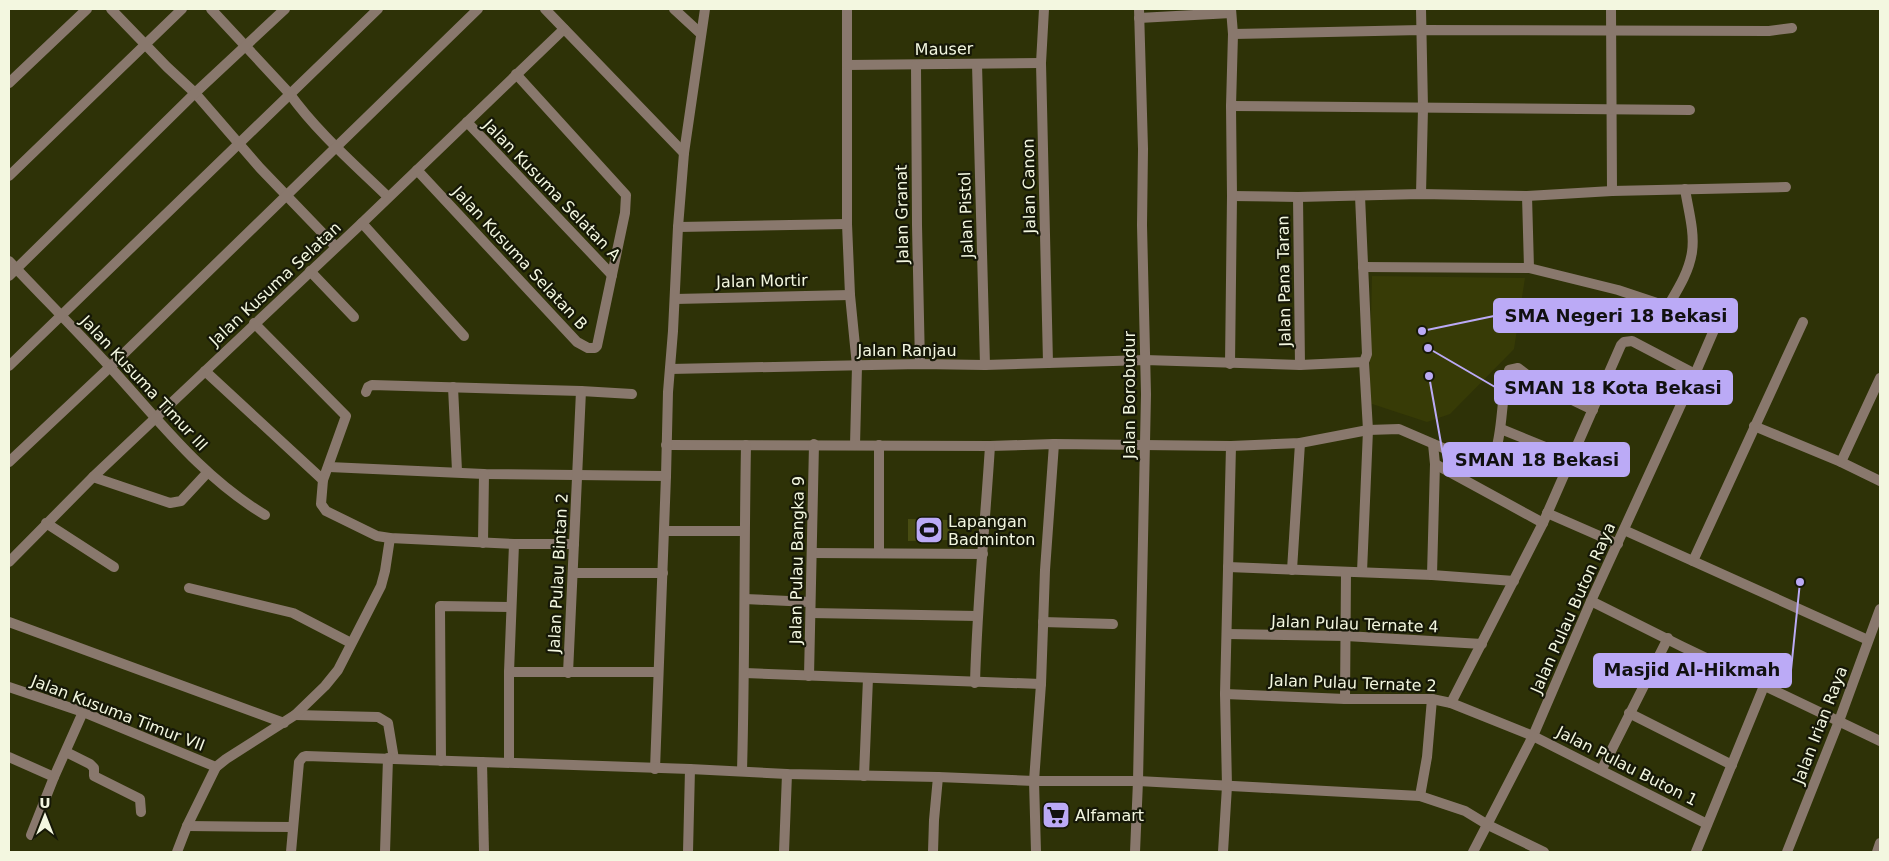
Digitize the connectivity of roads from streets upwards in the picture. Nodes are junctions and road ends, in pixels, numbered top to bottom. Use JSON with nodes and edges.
{"nodes":[{"id":1,"x":87,"y":9,"type":"edge"},
{"id":2,"x":111,"y":9,"type":"edge"},
{"id":3,"x":182,"y":9,"type":"edge"},
{"id":4,"x":210,"y":9,"type":"edge"},
{"id":5,"x":285,"y":9,"type":"edge"},
{"id":6,"x":378,"y":9,"type":"edge"},
{"id":7,"x":478,"y":9,"type":"edge"},
{"id":8,"x":545,"y":9,"type":"edge"},
{"id":9,"x":674,"y":9,"type":"edge"},
{"id":10,"x":704,"y":9,"type":"edge"},
{"id":11,"x":848,"y":9,"type":"edge"},
{"id":12,"x":1044,"y":9,"type":"edge"},
{"id":13,"x":1421,"y":9,"type":"edge"},
{"id":14,"x":1611,"y":9,"type":"edge"},
{"id":15,"x":1231,"y":11,"type":"edge"},
{"id":16,"x":1139,"y":13,"type":"edge"},
{"id":17,"x":1792,"y":28,"type":"dead end"},
{"id":18,"x":564,"y":29,"type":"junction"},
{"id":19,"x":1421,"y":30,"type":"junction"},
{"id":20,"x":1612,"y":31,"type":"junction"},
{"id":21,"x":700,"y":33,"type":"junction"},
{"id":22,"x":1233,"y":34,"type":"junction"},
{"id":23,"x":146,"y":43,"type":"junction"},
{"id":24,"x":245,"y":46,"type":"junction"},
{"id":25,"x":1040,"y":63,"type":"junction"},
{"id":26,"x":977,"y":64,"type":"junction"},
{"id":27,"x":848,"y":65,"type":"junction"},
{"id":28,"x":916,"y":65,"type":"junction"},
{"id":29,"x":516,"y":74,"type":"junction"},
{"id":30,"x":9,"y":82,"type":"edge"},
{"id":31,"x":195,"y":93,"type":"junction"},
{"id":32,"x":289,"y":93,"type":"junction"},
{"id":33,"x":1231,"y":106,"type":"junction"},
{"id":34,"x":1423,"y":108,"type":"junction"},
{"id":35,"x":1611,"y":110,"type":"junction"},
{"id":36,"x":1690,"y":110,"type":"dead end"},
{"id":37,"x":467,"y":122,"type":"junction"},
{"id":38,"x":239,"y":144,"type":"junction"},
{"id":39,"x":336,"y":147,"type":"junction"},
{"id":40,"x":684,"y":153,"type":"junction"},
{"id":41,"x":417,"y":170,"type":"junction"},
{"id":42,"x":9,"y":176,"type":"edge"},
{"id":43,"x":1786,"y":187,"type":"dead end"},
{"id":44,"x":1685,"y":189,"type":"junction"},
{"id":45,"x":1612,"y":191,"type":"junction"},
{"id":46,"x":1421,"y":194,"type":"junction"},
{"id":47,"x":286,"y":195,"type":"junction"},
{"id":48,"x":1232,"y":196,"type":"junction"},
{"id":49,"x":1360,"y":196,"type":"junction"},
{"id":50,"x":1527,"y":196,"type":"junction"},
{"id":51,"x":388,"y":197,"type":"junction"},
{"id":52,"x":1298,"y":197,"type":"junction"},
{"id":53,"x":362,"y":223,"type":"junction"},
{"id":54,"x":848,"y":224,"type":"junction"},
{"id":55,"x":678,"y":227,"type":"junction"},
{"id":56,"x":336,"y":247,"type":"junction"},
{"id":57,"x":9,"y":261,"type":"edge"},
{"id":58,"x":1363,"y":267,"type":"junction"},
{"id":59,"x":1529,"y":268,"type":"junction"},
{"id":60,"x":310,"y":271,"type":"junction"},
{"id":61,"x":12,"y":273,"type":"edge"},
{"id":62,"x":612,"y":275,"type":"junction"},
{"id":63,"x":850,"y":295,"type":"junction"},
{"id":64,"x":675,"y":299,"type":"junction"},
{"id":65,"x":1668,"y":306,"type":"junction"},
{"id":66,"x":62,"y":316,"type":"junction"},
{"id":67,"x":354,"y":317,"type":"dead end"},
{"id":68,"x":1803,"y":322,"type":"dead end"},
{"id":69,"x":254,"y":323,"type":"junction"},
{"id":70,"x":464,"y":336,"type":"dead end"},
{"id":71,"x":1145,"y":360,"type":"junction"},
{"id":72,"x":1364,"y":362,"type":"junction"},
{"id":73,"x":1048,"y":363,"type":"junction"},
{"id":74,"x":920,"y":364,"type":"junction"},
{"id":75,"x":1230,"y":364,"type":"junction"},
{"id":76,"x":985,"y":365,"type":"junction"},
{"id":77,"x":1300,"y":365,"type":"junction"},
{"id":78,"x":9,"y":366,"type":"edge"},
{"id":79,"x":857,"y":366,"type":"junction"},
{"id":80,"x":110,"y":367,"type":"junction"},
{"id":81,"x":670,"y":369,"type":"junction"},
{"id":82,"x":205,"y":371,"type":"junction"},
{"id":83,"x":1695,"y":374,"type":"junction"},
{"id":84,"x":1880,"y":378,"type":"edge"},
{"id":85,"x":453,"y":387,"type":"junction"},
{"id":86,"x":581,"y":391,"type":"junction"},
{"id":87,"x":366,"y":392,"type":"dead end"},
{"id":88,"x":632,"y":394,"type":"dead end"},
{"id":89,"x":1593,"y":410,"type":"junction"},
{"id":90,"x":154,"y":419,"type":"junction"},
{"id":91,"x":1754,"y":426,"type":"junction"},
{"id":92,"x":1501,"y":429,"type":"junction"},
{"id":93,"x":1368,"y":430,"type":"junction"},
{"id":94,"x":1300,"y":442,"type":"junction"},
{"id":95,"x":814,"y":444,"type":"junction"},
{"id":96,"x":1054,"y":444,"type":"junction"},
{"id":97,"x":1433,"y":444,"type":"junction"},
{"id":98,"x":666,"y":445,"type":"junction"},
{"id":99,"x":746,"y":445,"type":"junction"},
{"id":100,"x":855,"y":445,"type":"junction"},
{"id":101,"x":879,"y":445,"type":"junction"},
{"id":102,"x":1145,"y":445,"type":"junction"},
{"id":103,"x":990,"y":446,"type":"junction"},
{"id":104,"x":1231,"y":446,"type":"junction"},
{"id":105,"x":1572,"y":458,"type":"junction"},
{"id":106,"x":9,"y":462,"type":"edge"},
{"id":107,"x":1841,"y":462,"type":"junction"},
{"id":108,"x":1435,"y":464,"type":"junction"},
{"id":109,"x":328,"y":466,"type":"junction"},
{"id":110,"x":457,"y":471,"type":"junction"},
{"id":111,"x":207,"y":473,"type":"junction"},
{"id":112,"x":484,"y":474,"type":"junction"},
{"id":113,"x":578,"y":475,"type":"junction"},
{"id":114,"x":666,"y":476,"type":"junction"},
{"id":115,"x":93,"y":477,"type":"junction"},
{"id":116,"x":323,"y":480,"type":"junction"},
{"id":117,"x":1880,"y":481,"type":"edge"},
{"id":118,"x":1548,"y":513,"type":"junction"},
{"id":119,"x":265,"y":514,"type":"dead end"},
{"id":120,"x":46,"y":522,"type":"junction"},
{"id":121,"x":1543,"y":523,"type":"junction"},
{"id":122,"x":744,"y":530,"type":"junction"},
{"id":123,"x":1624,"y":530,"type":"junction"},
{"id":124,"x":664,"y":531,"type":"junction"},
{"id":125,"x":390,"y":538,"type":"junction"},
{"id":126,"x":483,"y":543,"type":"junction"},
{"id":127,"x":514,"y":544,"type":"junction"},
{"id":128,"x":574,"y":544,"type":"junction"},
{"id":129,"x":1618,"y":544,"type":"junction"},
{"id":130,"x":812,"y":553,"type":"junction"},
{"id":131,"x":879,"y":553,"type":"junction"},
{"id":132,"x":983,"y":554,"type":"junction"},
{"id":133,"x":1693,"y":561,"type":"junction"},
{"id":134,"x":9,"y":562,"type":"edge"},
{"id":135,"x":114,"y":567,"type":"dead end"},
{"id":136,"x":1228,"y":568,"type":"junction"},
{"id":137,"x":1292,"y":570,"type":"junction"},
{"id":138,"x":1346,"y":572,"type":"junction"},
{"id":139,"x":1362,"y":572,"type":"junction"},
{"id":140,"x":573,"y":573,"type":"junction"},
{"id":141,"x":663,"y":573,"type":"junction"},
{"id":142,"x":1432,"y":575,"type":"junction"},
{"id":143,"x":1514,"y":582,"type":"junction"},
{"id":144,"x":189,"y":588,"type":"dead end"},
{"id":145,"x":745,"y":600,"type":"junction"},
{"id":146,"x":1591,"y":601,"type":"junction"},
{"id":147,"x":511,"y":607,"type":"junction"},
{"id":148,"x":810,"y":608,"type":"junction"},
{"id":149,"x":1880,"y":608,"type":"edge"},
{"id":150,"x":977,"y":616,"type":"junction"},
{"id":151,"x":9,"y":622,"type":"edge"},
{"id":152,"x":1043,"y":622,"type":"junction"},
{"id":153,"x":1113,"y":624,"type":"dead end"},
{"id":154,"x":1227,"y":634,"type":"junction"},
{"id":155,"x":1346,"y":636,"type":"junction"},
{"id":156,"x":1668,"y":638,"type":"junction"},
{"id":157,"x":1868,"y":640,"type":"junction"},
{"id":158,"x":351,"y":644,"type":"junction"},
{"id":159,"x":1482,"y":644,"type":"junction"},
{"id":160,"x":509,"y":672,"type":"junction"},
{"id":161,"x":658,"y":672,"type":"junction"},
{"id":162,"x":568,"y":673,"type":"junction"},
{"id":163,"x":745,"y":674,"type":"junction"},
{"id":164,"x":810,"y":676,"type":"junction"},
{"id":165,"x":868,"y":678,"type":"junction"},
{"id":166,"x":975,"y":683,"type":"junction"},
{"id":167,"x":1041,"y":684,"type":"junction"},
{"id":168,"x":1764,"y":686,"type":"junction"},
{"id":169,"x":9,"y":687,"type":"edge"},
{"id":170,"x":1225,"y":694,"type":"junction"},
{"id":171,"x":1345,"y":699,"type":"junction"},
{"id":172,"x":1432,"y":699,"type":"junction"},
{"id":173,"x":1451,"y":703,"type":"junction"},
{"id":174,"x":84,"y":712,"type":"junction"},
{"id":175,"x":1629,"y":713,"type":"junction"},
{"id":176,"x":295,"y":715,"type":"junction"},
{"id":177,"x":1839,"y":721,"type":"junction"},
{"id":178,"x":284,"y":723,"type":"junction"},
{"id":179,"x":1533,"y":736,"type":"junction"},
{"id":180,"x":1880,"y":740,"type":"edge"},
{"id":181,"x":66,"y":752,"type":"junction"},
{"id":182,"x":9,"y":757,"type":"edge"},
{"id":183,"x":391,"y":758,"type":"junction"},
{"id":184,"x":441,"y":761,"type":"junction"},
{"id":185,"x":482,"y":762,"type":"junction"},
{"id":186,"x":509,"y":762,"type":"junction"},
{"id":187,"x":1732,"y":765,"type":"junction"},
{"id":188,"x":216,"y":767,"type":"junction"},
{"id":189,"x":655,"y":769,"type":"junction"},
{"id":190,"x":690,"y":769,"type":"junction"},
{"id":191,"x":1602,"y":769,"type":"junction"},
{"id":192,"x":742,"y":771,"type":"junction"},
{"id":193,"x":787,"y":774,"type":"junction"},
{"id":194,"x":864,"y":776,"type":"junction"},
{"id":195,"x":54,"y":777,"type":"junction"},
{"id":196,"x":938,"y":777,"type":"junction"},
{"id":197,"x":1034,"y":781,"type":"junction"},
{"id":198,"x":1138,"y":781,"type":"junction"},
{"id":199,"x":1227,"y":786,"type":"junction"},
{"id":200,"x":1420,"y":796,"type":"junction"},
{"id":201,"x":141,"y":812,"type":"dead end"},
{"id":202,"x":1707,"y":824,"type":"junction"},
{"id":203,"x":1488,"y":825,"type":"junction"},
{"id":204,"x":187,"y":826,"type":"junction"},
{"id":205,"x":293,"y":827,"type":"junction"},
{"id":206,"x":31,"y":835,"type":"dead end"},
{"id":207,"x":1880,"y":843,"type":"edge"},
{"id":208,"x":177,"y":852,"type":"edge"},
{"id":209,"x":291,"y":852,"type":"edge"},
{"id":210,"x":385,"y":852,"type":"edge"},
{"id":211,"x":484,"y":852,"type":"edge"},
{"id":212,"x":688,"y":852,"type":"edge"},
{"id":213,"x":784,"y":852,"type":"edge"},
{"id":214,"x":933,"y":852,"type":"edge"},
{"id":215,"x":1036,"y":852,"type":"edge"},
{"id":216,"x":1135,"y":852,"type":"edge"},
{"id":217,"x":1223,"y":852,"type":"edge"},
{"id":218,"x":1473,"y":852,"type":"edge"},
{"id":219,"x":1544,"y":852,"type":"edge"},
{"id":220,"x":1696,"y":852,"type":"edge"},
{"id":221,"x":1787,"y":852,"type":"edge"},
{"id":222,"x":1877,"y":852,"type":"edge"}],
"edges":[{"from":1,"to":30,"type":"street"},
{"from":2,"to":23,"type":"street"},
{"from":3,"to":23,"type":"street"},
{"from":4,"to":24,"type":"street"},
{"from":5,"to":24,"type":"street"},
{"from":6,"to":32,"type":"street"},
{"from":7,"to":39,"type":"street"},
{"from":8,"to":18,"type":"street"},
{"from":9,"to":21,"type":"street"},
{"from":10,"to":21,"type":"street"},
{"from":11,"to":27,"type":"street"},
{"from":12,"to":25,"type":"street","name":"Jalan Canon"},
{"from":13,"to":19,"type":"street"},
{"from":14,"to":20,"type":"street"},
{"from":15,"to":16,"type":"street"},
{"from":15,"to":22,"type":"street"},
{"from":16,"to":71,"type":"street","name":"Jalan Borobudur"},
{"from":17,"to":20,"type":"street"},
{"from":18,"to":29,"type":"street","name":"Jalan Kusuma Selatan"},
{"from":18,"to":40,"type":"street"},
{"from":19,"to":20,"type":"street"},
{"from":19,"to":22,"type":"street"},
{"from":19,"to":34,"type":"street"},
{"from":20,"to":35,"type":"street"},
{"from":21,"to":40,"type":"street"},
{"from":22,"to":33,"type":"street"},
{"from":23,"to":31,"type":"street"},
{"from":23,"to":42,"type":"street"},
{"from":24,"to":31,"type":"street"},
{"from":24,"to":32,"type":"street"},
{"from":25,"to":26,"type":"street","name":"Mauser"},
{"from":25,"to":73,"type":"street","name":"Jalan Canon"},
{"from":26,"to":28,"type":"street","name":"Mauser"},
{"from":26,"to":76,"type":"street","name":"Jalan Pistol"},
{"from":27,"to":28,"type":"street","name":"Mauser"},
{"from":27,"to":54,"type":"street"},
{"from":28,"to":74,"type":"street","name":"Jalan Granat"},
{"from":29,"to":37,"type":"street","name":"Jalan Kusuma Selatan"},
{"from":29,"to":62,"type":"street","name":"Jalan Kusuma Selatan A"},
{"from":31,"to":38,"type":"street"},
{"from":31,"to":61,"type":"street"},
{"from":32,"to":38,"type":"street"},
{"from":32,"to":39,"type":"street"},
{"from":33,"to":34,"type":"street"},
{"from":33,"to":48,"type":"street"},
{"from":34,"to":35,"type":"street"},
{"from":34,"to":46,"type":"street"},
{"from":35,"to":36,"type":"street"},
{"from":35,"to":45,"type":"street"},
{"from":37,"to":41,"type":"street","name":"Jalan Kusuma Selatan"},
{"from":37,"to":62,"type":"street","name":"Jalan Kusuma Selatan A"},
{"from":38,"to":47,"type":"street"},
{"from":38,"to":66,"type":"street"},
{"from":39,"to":47,"type":"street"},
{"from":39,"to":51,"type":"street"},
{"from":40,"to":55,"type":"street"},
{"from":41,"to":51,"type":"street","name":"Jalan Kusuma Selatan"},
{"from":41,"to":62,"type":"street","name":"Jalan Kusuma Selatan B"},
{"from":43,"to":44,"type":"street"},
{"from":44,"to":45,"type":"street"},
{"from":44,"to":65,"type":"street"},
{"from":45,"to":50,"type":"street"},
{"from":46,"to":49,"type":"street"},
{"from":46,"to":50,"type":"street"},
{"from":47,"to":56,"type":"street"},
{"from":47,"to":80,"type":"street"},
{"from":48,"to":52,"type":"street"},
{"from":48,"to":75,"type":"street"},
{"from":49,"to":52,"type":"street"},
{"from":49,"to":58,"type":"street"},
{"from":50,"to":59,"type":"street"},
{"from":51,"to":53,"type":"street","name":"Jalan Kusuma Selatan"},
{"from":52,"to":77,"type":"street","name":"Jalan Pana Taran"},
{"from":53,"to":56,"type":"street","name":"Jalan Kusuma Selatan"},
{"from":53,"to":70,"type":"street"},
{"from":54,"to":55,"type":"street"},
{"from":54,"to":63,"type":"street"},
{"from":55,"to":64,"type":"street"},
{"from":56,"to":60,"type":"street","name":"Jalan Kusuma Selatan"},
{"from":57,"to":61,"type":"street","name":"Jalan Kusuma Timur III"},
{"from":58,"to":59,"type":"street"},
{"from":58,"to":72,"type":"street"},
{"from":59,"to":65,"type":"street"},
{"from":60,"to":67,"type":"street"},
{"from":60,"to":69,"type":"street","name":"Jalan Kusuma Selatan"},
{"from":61,"to":66,"type":"street","name":"Jalan Kusuma Timur III"},
{"from":63,"to":64,"type":"street","name":"Jalan Mortir"},
{"from":63,"to":79,"type":"street"},
{"from":64,"to":81,"type":"street"},
{"from":65,"to":83,"type":"street","name":"Jalan Pulau Buton Raya"},
{"from":66,"to":78,"type":"street"},
{"from":66,"to":80,"type":"street","name":"Jalan Kusuma Timur III"},
{"from":68,"to":91,"type":"street"},
{"from":69,"to":82,"type":"street","name":"Jalan Kusuma Selatan"},
{"from":69,"to":109,"type":"street"},
{"from":71,"to":73,"type":"street","name":"Jalan Ranjau"},
{"from":71,"to":75,"type":"street","name":"Jalan Ranjau"},
{"from":71,"to":102,"type":"street","name":"Jalan Borobudur"},
{"from":72,"to":77,"type":"street","name":"Jalan Ranjau"},
{"from":72,"to":93,"type":"street"},
{"from":73,"to":76,"type":"street","name":"Jalan Ranjau"},
{"from":74,"to":76,"type":"street","name":"Jalan Ranjau"},
{"from":74,"to":79,"type":"street","name":"Jalan Ranjau"},
{"from":75,"to":77,"type":"street","name":"Jalan Ranjau"},
{"from":79,"to":81,"type":"street","name":"Jalan Ranjau"},
{"from":79,"to":100,"type":"street"},
{"from":80,"to":90,"type":"street","name":"Jalan Kusuma Timur III"},
{"from":80,"to":106,"type":"street"},
{"from":81,"to":98,"type":"street"},
{"from":82,"to":90,"type":"street","name":"Jalan Kusuma Selatan"},
{"from":82,"to":116,"type":"street"},
{"from":83,"to":89,"type":"street"},
{"from":83,"to":123,"type":"street","name":"Jalan Pulau Buton Raya"},
{"from":84,"to":107,"type":"street"},
{"from":85,"to":86,"type":"street"},
{"from":85,"to":87,"type":"street"},
{"from":85,"to":110,"type":"street"},
{"from":86,"to":88,"type":"street"},
{"from":86,"to":113,"type":"street","name":"Jalan Pulau Bintan 2"},
{"from":89,"to":92,"type":"street"},
{"from":89,"to":105,"type":"street"},
{"from":90,"to":111,"type":"street","name":"Jalan Kusuma Timur III"},
{"from":90,"to":115,"type":"street","name":"Jalan Kusuma Selatan"},
{"from":91,"to":107,"type":"street"},
{"from":91,"to":133,"type":"street"},
{"from":92,"to":97,"type":"street"},
{"from":92,"to":105,"type":"street"},
{"from":93,"to":94,"type":"street"},
{"from":93,"to":97,"type":"street"},
{"from":93,"to":139,"type":"street"},
{"from":94,"to":104,"type":"street"},
{"from":94,"to":137,"type":"street"},
{"from":95,"to":99,"type":"street"},
{"from":95,"to":100,"type":"street"},
{"from":95,"to":130,"type":"street","name":"Jalan Pulau Bangka 9"},
{"from":96,"to":102,"type":"street"},
{"from":96,"to":103,"type":"street"},
{"from":96,"to":152,"type":"street"},
{"from":97,"to":108,"type":"street"},
{"from":98,"to":99,"type":"street"},
{"from":98,"to":114,"type":"street"},
{"from":99,"to":122,"type":"street"},
{"from":100,"to":101,"type":"street"},
{"from":101,"to":103,"type":"street"},
{"from":101,"to":131,"type":"street"},
{"from":102,"to":104,"type":"street"},
{"from":102,"to":198,"type":"street","name":"Jalan Borobudur"},
{"from":103,"to":132,"type":"street"},
{"from":104,"to":136,"type":"street"},
{"from":105,"to":118,"type":"street"},
{"from":107,"to":117,"type":"street"},
{"from":108,"to":121,"type":"street"},
{"from":108,"to":142,"type":"street"},
{"from":109,"to":110,"type":"street"},
{"from":109,"to":116,"type":"street"},
{"from":110,"to":112,"type":"street"},
{"from":111,"to":115,"type":"street"},
{"from":111,"to":119,"type":"street","name":"Jalan Kusuma Timur III"},
{"from":112,"to":113,"type":"street"},
{"from":112,"to":126,"type":"street"},
{"from":113,"to":114,"type":"street"},
{"from":113,"to":128,"type":"street","name":"Jalan Pulau Bintan 2"},
{"from":114,"to":124,"type":"street"},
{"from":115,"to":120,"type":"street","name":"Jalan Kusuma Selatan"},
{"from":116,"to":125,"type":"street"},
{"from":118,"to":121,"type":"street"},
{"from":118,"to":129,"type":"street"},
{"from":120,"to":134,"type":"street","name":"Jalan Kusuma Selatan"},
{"from":120,"to":135,"type":"street"},
{"from":121,"to":143,"type":"street"},
{"from":122,"to":124,"type":"street"},
{"from":122,"to":145,"type":"street"},
{"from":123,"to":129,"type":"street","name":"Jalan Pulau Buton Raya"},
{"from":123,"to":133,"type":"street"},
{"from":124,"to":141,"type":"street"},
{"from":125,"to":126,"type":"street"},
{"from":125,"to":158,"type":"street"},
{"from":126,"to":127,"type":"street"},
{"from":127,"to":128,"type":"street"},
{"from":127,"to":147,"type":"street"},
{"from":128,"to":140,"type":"street","name":"Jalan Pulau Bintan 2"},
{"from":129,"to":146,"type":"street","name":"Jalan Pulau Buton Raya"},
{"from":130,"to":131,"type":"street"},
{"from":130,"to":148,"type":"street","name":"Jalan Pulau Bangka 9"},
{"from":131,"to":132,"type":"street"},
{"from":132,"to":150,"type":"street"},
{"from":133,"to":157,"type":"street"},
{"from":136,"to":137,"type":"street"},
{"from":136,"to":154,"type":"street"},
{"from":137,"to":138,"type":"street"},
{"from":138,"to":139,"type":"street"},
{"from":138,"to":155,"type":"street"},
{"from":139,"to":142,"type":"street"},
{"from":140,"to":141,"type":"street"},
{"from":140,"to":162,"type":"street","name":"Jalan Pulau Bintan 2"},
{"from":141,"to":161,"type":"street"},
{"from":142,"to":143,"type":"street"},
{"from":143,"to":159,"type":"street"},
{"from":144,"to":158,"type":"street"},
{"from":145,"to":148,"type":"street"},
{"from":145,"to":163,"type":"street"},
{"from":146,"to":156,"type":"street"},
{"from":146,"to":179,"type":"street","name":"Jalan Pulau Buton Raya"},
{"from":147,"to":160,"type":"street"},
{"from":147,"to":184,"type":"street"},
{"from":148,"to":150,"type":"street"},
{"from":148,"to":164,"type":"street","name":"Jalan Pulau Bangka 9"},
{"from":149,"to":157,"type":"street","name":"Jalan Irian Raya"},
{"from":150,"to":166,"type":"street"},
{"from":151,"to":178,"type":"street"},
{"from":152,"to":153,"type":"street"},
{"from":152,"to":167,"type":"street"},
{"from":154,"to":155,"type":"street","name":"Jalan Pulau Ternate 4"},
{"from":154,"to":170,"type":"street"},
{"from":155,"to":159,"type":"street","name":"Jalan Pulau Ternate 4"},
{"from":155,"to":171,"type":"street"},
{"from":156,"to":168,"type":"street"},
{"from":156,"to":175,"type":"street"},
{"from":157,"to":177,"type":"street","name":"Jalan Irian Raya"},
{"from":158,"to":176,"type":"street"},
{"from":159,"to":173,"type":"street"},
{"from":160,"to":162,"type":"street"},
{"from":160,"to":186,"type":"street"},
{"from":161,"to":162,"type":"street"},
{"from":161,"to":189,"type":"street"},
{"from":163,"to":164,"type":"street"},
{"from":163,"to":192,"type":"street"},
{"from":164,"to":165,"type":"street"},
{"from":165,"to":166,"type":"street"},
{"from":165,"to":194,"type":"street"},
{"from":166,"to":167,"type":"street"},
{"from":167,"to":197,"type":"street"},
{"from":168,"to":177,"type":"street"},
{"from":168,"to":187,"type":"street"},
{"from":169,"to":174,"type":"street","name":"Jalan Kusuma Timur VII"},
{"from":170,"to":171,"type":"street","name":"Jalan Pulau Ternate 2"},
{"from":170,"to":199,"type":"street"},
{"from":171,"to":172,"type":"street","name":"Jalan Pulau Ternate 2"},
{"from":172,"to":173,"type":"street","name":"Jalan Pulau Ternate 2"},
{"from":172,"to":200,"type":"street"},
{"from":173,"to":179,"type":"street","name":"Jalan Pulau Ternate 2"},
{"from":174,"to":181,"type":"street"},
{"from":174,"to":188,"type":"street","name":"Jalan Kusuma Timur VII"},
{"from":175,"to":187,"type":"street"},
{"from":175,"to":191,"type":"street"},
{"from":176,"to":178,"type":"street"},
{"from":176,"to":183,"type":"street"},
{"from":177,"to":180,"type":"street"},
{"from":177,"to":221,"type":"street","name":"Jalan Irian Raya"},
{"from":178,"to":188,"type":"street"},
{"from":179,"to":191,"type":"street","name":"Jalan Pulau Buton 1"},
{"from":179,"to":203,"type":"street","name":"Jalan Pulau Buton Raya"},
{"from":181,"to":195,"type":"street"},
{"from":181,"to":201,"type":"street"},
{"from":182,"to":195,"type":"street"},
{"from":183,"to":184,"type":"street"},
{"from":183,"to":205,"type":"street"},
{"from":183,"to":210,"type":"street"},
{"from":184,"to":185,"type":"street"},
{"from":185,"to":186,"type":"street"},
{"from":185,"to":211,"type":"street"},
{"from":186,"to":189,"type":"street"},
{"from":187,"to":202,"type":"street"},
{"from":188,"to":204,"type":"street"},
{"from":189,"to":190,"type":"street"},
{"from":190,"to":192,"type":"street"},
{"from":190,"to":212,"type":"street"},
{"from":191,"to":202,"type":"street","name":"Jalan Pulau Buton 1"},
{"from":192,"to":193,"type":"street"},
{"from":193,"to":194,"type":"street"},
{"from":193,"to":213,"type":"street"},
{"from":194,"to":196,"type":"street"},
{"from":195,"to":206,"type":"street"},
{"from":196,"to":197,"type":"street"},
{"from":196,"to":214,"type":"street"},
{"from":197,"to":198,"type":"street"},
{"from":197,"to":215,"type":"street"},
{"from":198,"to":199,"type":"street"},
{"from":198,"to":216,"type":"street","name":"Jalan Borobudur"},
{"from":199,"to":200,"type":"street"},
{"from":199,"to":217,"type":"street"},
{"from":200,"to":203,"type":"street"},
{"from":202,"to":220,"type":"street"},
{"from":203,"to":218,"type":"street","name":"Jalan Pulau Buton Raya"},
{"from":203,"to":219,"type":"street"},
{"from":204,"to":205,"type":"street"},
{"from":204,"to":208,"type":"street"},
{"from":205,"to":209,"type":"street"},
{"from":207,"to":222,"type":"street"}]}
